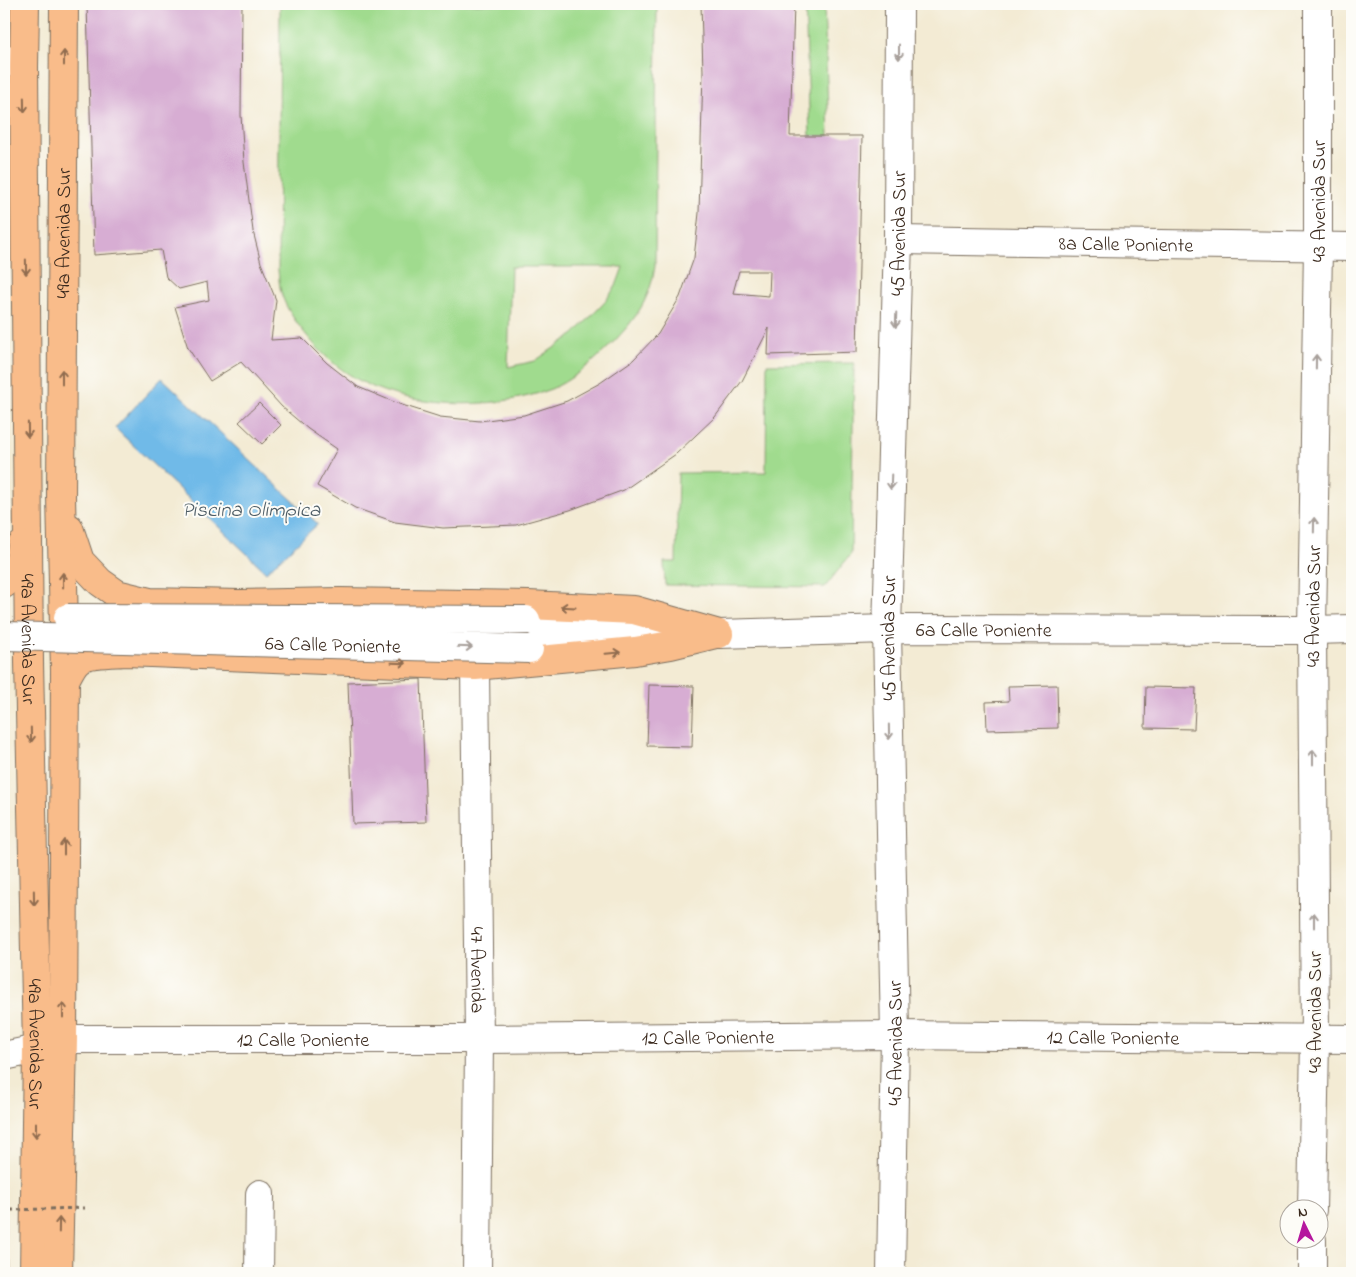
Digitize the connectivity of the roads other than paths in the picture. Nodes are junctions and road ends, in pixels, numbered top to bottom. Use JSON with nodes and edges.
{"nodes":[{"id":1,"x":25,"y":4,"type":"edge"},
{"id":2,"x":64,"y":4,"type":"edge"},
{"id":3,"x":899,"y":4,"type":"edge"},
{"id":4,"x":1318,"y":4,"type":"edge"},
{"id":5,"x":14,"y":63,"type":"edge"},
{"id":6,"x":898,"y":240,"type":"junction"},
{"id":7,"x":1318,"y":246,"type":"junction"},
{"id":8,"x":1352,"y":247,"type":"edge"},
{"id":9,"x":61,"y":496,"type":"junction"},
{"id":10,"x":28,"y":512,"type":"junction"},
{"id":11,"x":4,"y":584,"type":"edge"},
{"id":12,"x":117,"y":594,"type":"junction"},
{"id":13,"x":4,"y":618,"type":"edge"},
{"id":14,"x":49,"y":627,"type":"junction"},
{"id":15,"x":887,"y":629,"type":"junction"},
{"id":16,"x":1352,"y":629,"type":"edge"},
{"id":17,"x":1312,"y":630,"type":"junction"},
{"id":18,"x":616,"y":634,"type":"junction"},
{"id":19,"x":719,"y":634,"type":"junction"},
{"id":20,"x":4,"y":636,"type":"edge"},
{"id":21,"x":4,"y":644,"type":"edge"},
{"id":22,"x":126,"y":652,"type":"junction"},
{"id":23,"x":474,"y":666,"type":"junction"},
{"id":24,"x":65,"y":680,"type":"junction"},
{"id":25,"x":31,"y":707,"type":"junction"},
{"id":26,"x":895,"y":1035,"type":"junction"},
{"id":27,"x":1315,"y":1038,"type":"junction"},
{"id":28,"x":63,"y":1039,"type":"junction"},
{"id":29,"x":479,"y":1039,"type":"junction"},
{"id":30,"x":1352,"y":1039,"type":"edge"},
{"id":31,"x":37,"y":1050,"type":"junction"},
{"id":32,"x":4,"y":1056,"type":"edge"},
{"id":33,"x":260,"y":1194,"type":"dead end"},
{"id":34,"x":1312,"y":1200,"type":"edge"},
{"id":35,"x":1312,"y":1250,"type":"edge"},
{"id":36,"x":34,"y":1273,"type":"edge"},
{"id":37,"x":58,"y":1273,"type":"edge"},
{"id":38,"x":259,"y":1273,"type":"edge"},
{"id":39,"x":477,"y":1273,"type":"edge"},
{"id":40,"x":891,"y":1273,"type":"edge"},
{"id":41,"x":1312,"y":1273,"type":"edge"}],
"edges":[{"from":1,"to":5,"type":"main road","name":"49a Avenida Sur"},
{"from":9,"to":2,"type":"main road","name":"49a Avenida Sur","one_way":true},
{"from":3,"to":6,"type":"street","name":"45 Avenida Sur","one_way":true},
{"from":4,"to":7,"type":"street","name":"43 Avenida Sur"},
{"from":5,"to":10,"type":"main road","name":"49a Avenida Sur","one_way":true},
{"from":6,"to":7,"type":"street","name":"8a Calle Poniente"},
{"from":6,"to":15,"type":"street","name":"45 Avenida Sur","one_way":true},
{"from":7,"to":8,"type":"street","name":"8a Calle Poniente"},
{"from":17,"to":7,"type":"street","name":"43 Avenida Sur","one_way":true},
{"from":9,"to":12,"type":"main road"},
{"from":24,"to":9,"type":"main road","name":"49a Avenida Sur","one_way":true},
{"from":10,"to":11,"type":"main road"},
{"from":10,"to":25,"type":"main road","name":"49a Avenida Sur"},
{"from":19,"to":12,"type":"main road","one_way":true},
{"from":12,"to":22,"type":"main road"},
{"from":13,"to":14,"type":"street"},
{"from":14,"to":18,"type":"street","name":"6a Calle Poniente","bridge":true},
{"from":14,"to":18,"type":"street","name":"6a Calle Poniente","one_way":true,"bridge":true},
{"from":14,"to":20,"type":"street","bridge":true},
{"from":15,"to":17,"type":"street","name":"6a Calle Poniente"},
{"from":15,"to":19,"type":"street","name":"6a Calle Poniente"},
{"from":15,"to":26,"type":"street","name":"45 Avenida Sur","one_way":true},
{"from":16,"to":17,"type":"street","name":"6a Calle Poniente"},
{"from":27,"to":17,"type":"street","name":"43 Avenida Sur","one_way":true},
{"from":18,"to":19,"type":"street","name":"6a Calle Poniente"},
{"from":23,"to":19,"type":"main road","one_way":true},
{"from":21,"to":25,"type":"main road"},
{"from":22,"to":23,"type":"main road","one_way":true},
{"from":22,"to":24,"type":"main road"},
{"from":23,"to":29,"type":"street","name":"47 Avenida"},
{"from":28,"to":24,"type":"main road","name":"49a Avenida Sur","one_way":true},
{"from":25,"to":31,"type":"main road","name":"49a Avenida Sur","one_way":true},
{"from":26,"to":27,"type":"street","name":"12 Calle Poniente"},
{"from":26,"to":29,"type":"street","name":"12 Calle Poniente"},
{"from":26,"to":40,"type":"street","name":"45 Avenida Sur"},
{"from":27,"to":30,"type":"street","name":"12 Calle Poniente"},
{"from":27,"to":34,"type":"street","name":"43 Avenida Sur"},
{"from":28,"to":29,"type":"street","name":"12 Calle Poniente"},
{"from":37,"to":28,"type":"main road","name":"49a Avenida Sur","one_way":true},
{"from":29,"to":39,"type":"street","name":"47 Avenida"},
{"from":31,"to":32,"type":"street"},
{"from":31,"to":36,"type":"main road","name":"49a Avenida Sur","one_way":true},
{"from":33,"to":38,"type":"street"},
{"from":35,"to":41,"type":"street"}]}
